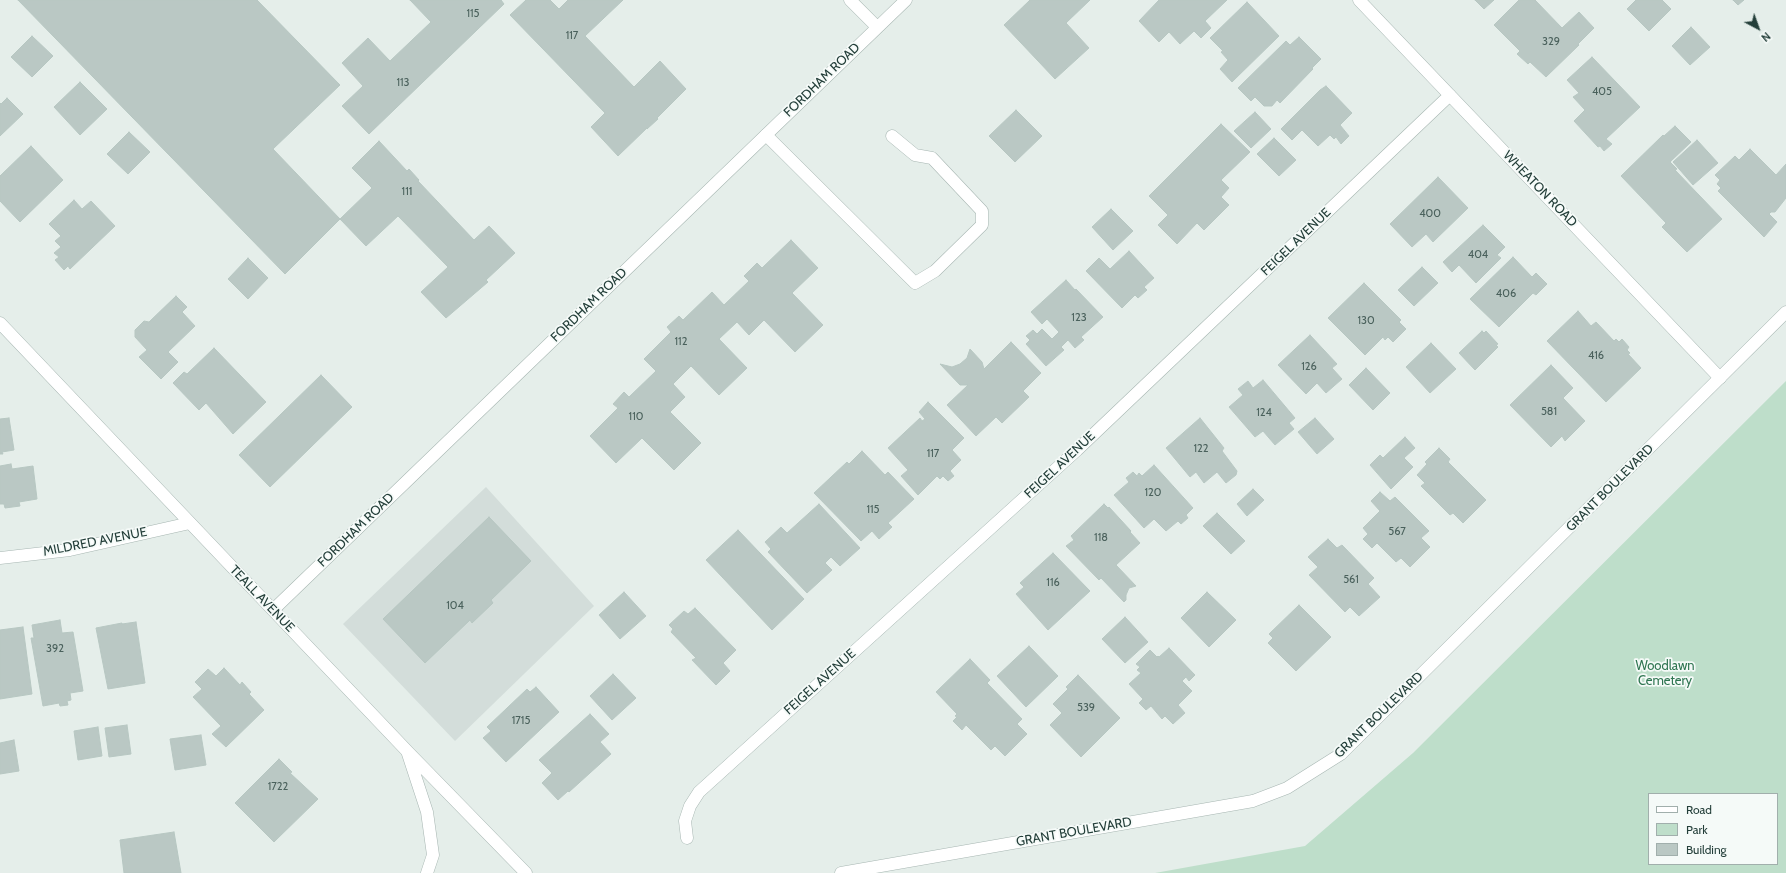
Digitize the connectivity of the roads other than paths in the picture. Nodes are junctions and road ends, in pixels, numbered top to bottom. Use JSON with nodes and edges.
{"nodes":[{"id":1,"x":850,"y":0,"type":"edge"},
{"id":2,"x":906,"y":0,"type":"edge"},
{"id":3,"x":1359,"y":0,"type":"edge"},
{"id":4,"x":877,"y":27,"type":"junction"},
{"id":5,"x":1450,"y":95,"type":"junction"},
{"id":6,"x":766,"y":135,"type":"junction"},
{"id":7,"x":892,"y":136,"type":"dead end"},
{"id":8,"x":1786,"y":312,"type":"edge"},
{"id":9,"x":0,"y":323,"type":"edge"},
{"id":10,"x":1720,"y":378,"type":"junction"},
{"id":11,"x":190,"y":523,"type":"junction"},
{"id":12,"x":0,"y":558,"type":"edge"},
{"id":13,"x":273,"y":610,"type":"junction"},
{"id":14,"x":407,"y":751,"type":"junction"},
{"id":15,"x":687,"y":838,"type":"dead end"},
{"id":16,"x":427,"y":873,"type":"edge"},
{"id":17,"x":526,"y":873,"type":"edge"},
{"id":18,"x":840,"y":873,"type":"edge"}],
"edges":[{"from":1,"to":4,"type":"street"},
{"from":2,"to":4,"type":"street","name":"FORDHAM ROAD"},
{"from":3,"to":5,"type":"street","name":"WHEATON ROAD"},
{"from":4,"to":6,"type":"street","name":"FORDHAM ROAD"},
{"from":5,"to":10,"type":"street","name":"WHEATON ROAD"},
{"from":5,"to":15,"type":"street","name":"FEIGEL AVENUE"},
{"from":6,"to":7,"type":"street"},
{"from":6,"to":13,"type":"street","name":"FORDHAM ROAD"},
{"from":8,"to":10,"type":"street","name":"GRANT BOULEVARD"},
{"from":9,"to":11,"type":"street","name":"TEALL AVENUE"},
{"from":10,"to":18,"type":"street","name":"GRANT BOULEVARD"},
{"from":11,"to":12,"type":"street","name":"MILDRED AVENUE"},
{"from":11,"to":13,"type":"street","name":"TEALL AVENUE"},
{"from":13,"to":14,"type":"street","name":"TEALL AVENUE"},
{"from":14,"to":16,"type":"street"},
{"from":14,"to":17,"type":"street","name":"TEALL AVENUE"}]}
